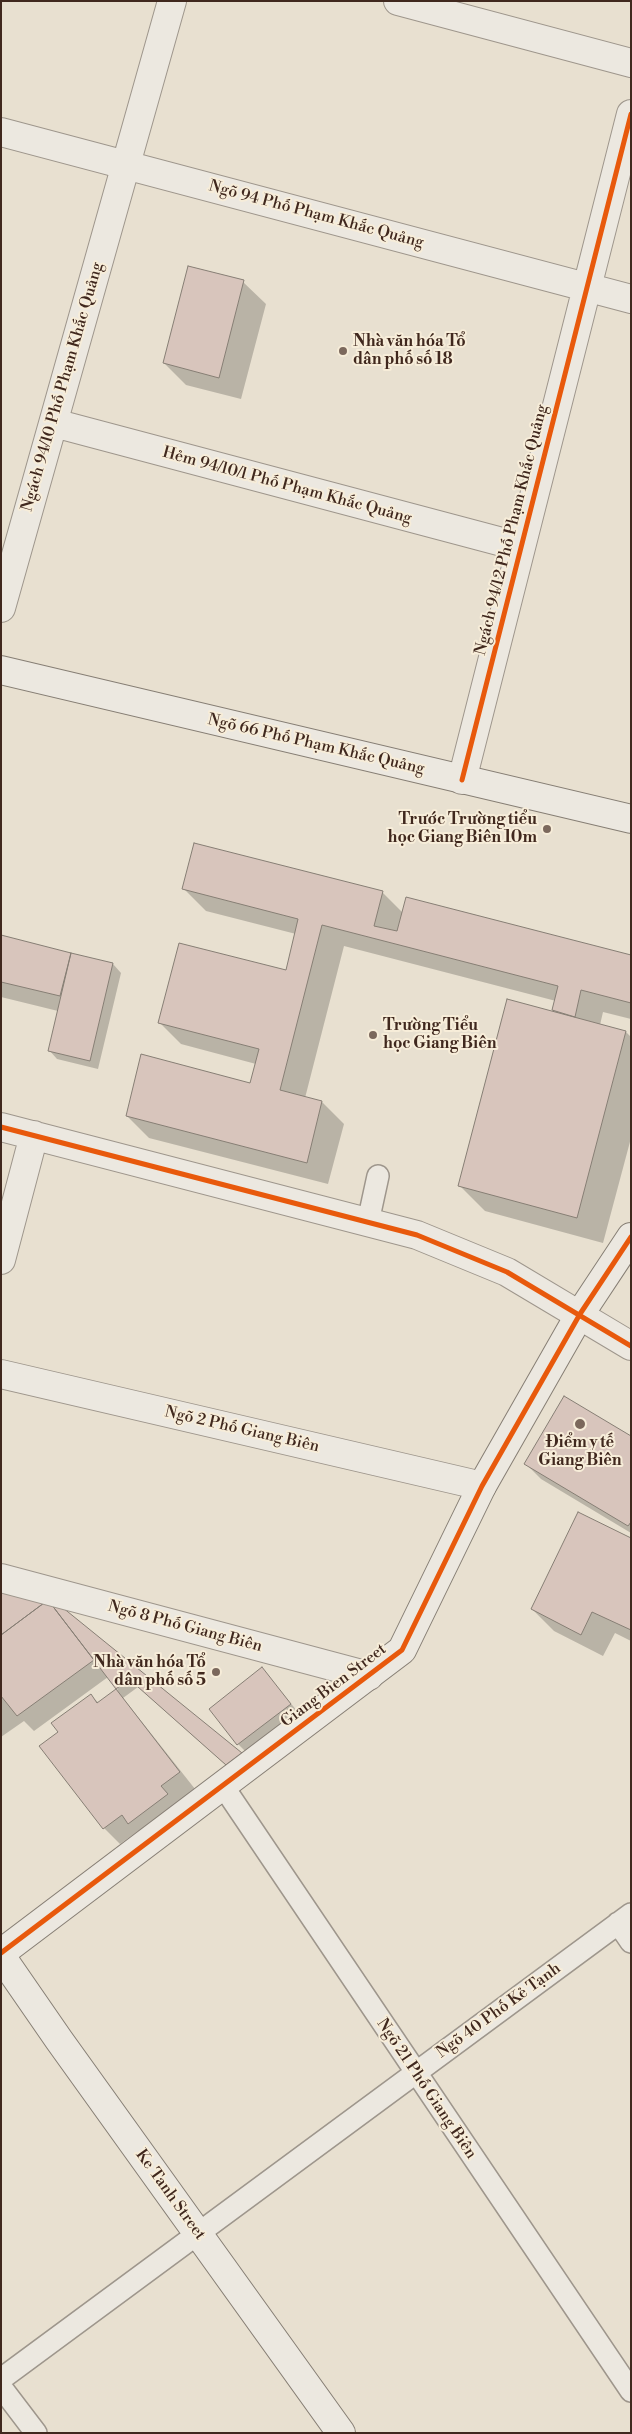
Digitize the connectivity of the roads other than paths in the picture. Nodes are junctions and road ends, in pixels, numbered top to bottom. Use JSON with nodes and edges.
{"nodes":[{"id":1,"x":172,"y":1,"type":"edge"},
{"id":2,"x":398,"y":1,"type":"edge"},
{"id":3,"x":462,"y":9,"type":"edge"},
{"id":4,"x":631,"y":62,"type":"edge"},
{"id":5,"x":631,"y":114,"type":"edge"},
{"id":6,"x":1,"y":132,"type":"edge"},
{"id":7,"x":126,"y":165,"type":"junction"},
{"id":8,"x":587,"y":287,"type":"junction"},
{"id":9,"x":631,"y":299,"type":"edge"},
{"id":10,"x":54,"y":423,"type":"junction"},
{"id":11,"x":521,"y":547,"type":"junction"},
{"id":12,"x":1,"y":608,"type":"edge"},
{"id":13,"x":1,"y":670,"type":"edge"},
{"id":14,"x":462,"y":780,"type":"junction"},
{"id":15,"x":631,"y":819,"type":"edge"},
{"id":16,"x":1,"y":1127,"type":"edge"},
{"id":17,"x":34,"y":1136,"type":"junction"},
{"id":18,"x":378,"y":1176,"type":"dead end"},
{"id":19,"x":368,"y":1222,"type":"junction"},
{"id":20,"x":631,"y":1237,"type":"edge"},
{"id":21,"x":1,"y":1260,"type":"edge"},
{"id":22,"x":580,"y":1314,"type":"junction"},
{"id":23,"x":631,"y":1346,"type":"edge"},
{"id":24,"x":1,"y":1374,"type":"edge"},
{"id":25,"x":482,"y":1486,"type":"junction"},
{"id":26,"x":1,"y":1578,"type":"edge"},
{"id":27,"x":369,"y":1676,"type":"junction"},
{"id":28,"x":223,"y":1786,"type":"junction"},
{"id":29,"x":624,"y":1918,"type":"edge"},
{"id":30,"x":631,"y":1942,"type":"edge"},
{"id":31,"x":1,"y":1955,"type":"edge"},
{"id":32,"x":415,"y":2073,"type":"junction"},
{"id":33,"x":198,"y":2233,"type":"junction"},
{"id":34,"x":1,"y":2379,"type":"edge"},
{"id":35,"x":1,"y":2387,"type":"edge"},
{"id":36,"x":631,"y":2391,"type":"edge"},
{"id":37,"x":36,"y":2433,"type":"edge"},
{"id":38,"x":341,"y":2433,"type":"edge"}],
"edges":[{"from":1,"to":7,"type":"street","name":"Ngách 94/10 Phố Phạm Khắc Quảng"},
{"from":2,"to":3,"type":"street"},
{"from":3,"to":4,"type":"street"},
{"from":5,"to":8,"type":"street","name":"Ngách 94/12 Phố Phạm Khắc Quảng"},
{"from":6,"to":7,"type":"street","name":"Ngõ 94 Phố Phạm Khắc Quảng"},
{"from":7,"to":8,"type":"street","name":"Ngõ 94 Phố Phạm Khắc Quảng"},
{"from":7,"to":10,"type":"street","name":"Ngách 94/10 Phố Phạm Khắc Quảng"},
{"from":8,"to":9,"type":"street","name":"Ngõ 94 Phố Phạm Khắc Quảng"},
{"from":8,"to":11,"type":"street","name":"Ngách 94/12 Phố Phạm Khắc Quảng"},
{"from":10,"to":11,"type":"street","name":"Hẻm 94/10/1 Phố Phạm Khắc Quảng"},
{"from":10,"to":12,"type":"street","name":"Ngách 94/10 Phố Phạm Khắc Quảng"},
{"from":11,"to":14,"type":"street","name":"Ngách 94/12 Phố Phạm Khắc Quảng"},
{"from":13,"to":14,"type":"street","name":"Ngõ 66 Phố Phạm Khắc Quảng"},
{"from":14,"to":15,"type":"street","name":"Ngõ 66 Phố Phạm Khắc Quảng"},
{"from":16,"to":17,"type":"street"},
{"from":17,"to":19,"type":"street"},
{"from":17,"to":21,"type":"street"},
{"from":18,"to":19,"type":"lane"},
{"from":19,"to":22,"type":"street"},
{"from":20,"to":22,"type":"street","name":"Giang Bien Street"},
{"from":22,"to":23,"type":"street"},
{"from":22,"to":25,"type":"street","name":"Giang Bien Street"},
{"from":24,"to":25,"type":"street","name":"Ngõ 2 Phố Giang Biên"},
{"from":25,"to":27,"type":"street","name":"Giang Bien Street"},
{"from":26,"to":27,"type":"street","name":"Ngõ 8 Phố Giang Biên"},
{"from":27,"to":28,"type":"street","name":"Giang Bien Street"},
{"from":28,"to":31,"type":"street","name":"Giang Bien Street"},
{"from":28,"to":32,"type":"lane","name":"Ngõ 21 Phố Giang Biên"},
{"from":29,"to":30,"type":"lane"},
{"from":29,"to":32,"type":"lane","name":"Ngõ 40 Phố Kẻ Tạnh"},
{"from":31,"to":33,"type":"street","name":"Ke Tanh Street"},
{"from":32,"to":33,"type":"lane","name":"Ngõ 40 Phố Kẻ Tạnh"},
{"from":32,"to":36,"type":"lane","name":"Ngõ 21 Phố Giang Biên"},
{"from":33,"to":34,"type":"lane","name":"Ngõ 40 Phố Kẻ Tạnh"},
{"from":33,"to":38,"type":"street","name":"Ke Tanh Street"},
{"from":35,"to":37,"type":"lane"}]}
